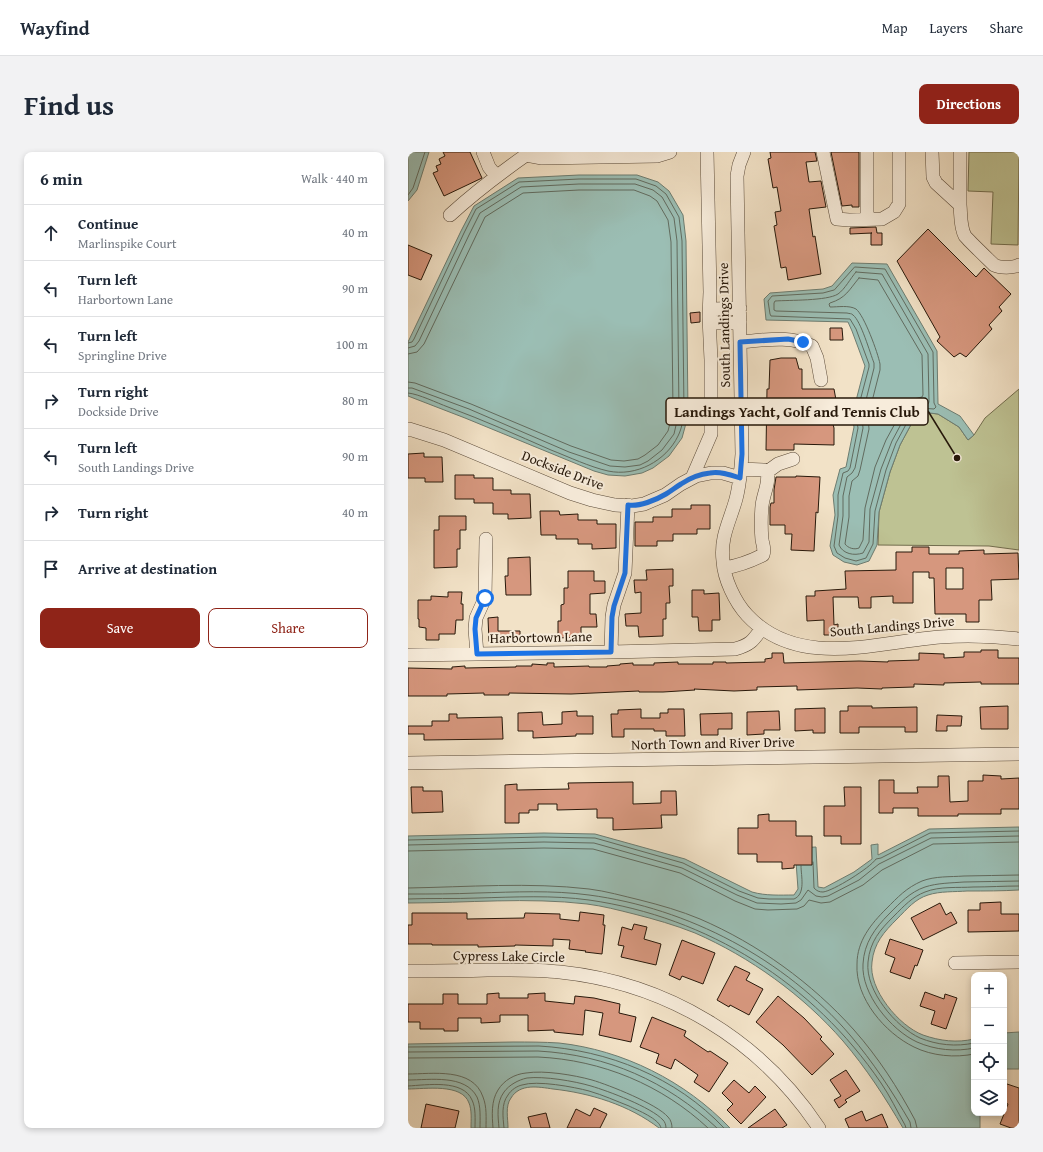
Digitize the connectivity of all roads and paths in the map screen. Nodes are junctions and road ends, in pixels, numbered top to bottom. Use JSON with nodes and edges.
{"nodes":[{"id":1,"x":483,"y":152,"type":"edge"},
{"id":2,"x":670,"y":152,"type":"edge"},
{"id":3,"x":707,"y":152,"type":"edge"},
{"id":4,"x":744,"y":152,"type":"edge"},
{"id":5,"x":823,"y":152,"type":"edge"},
{"id":6,"x":867,"y":152,"type":"edge"},
{"id":7,"x":899,"y":152,"type":"edge"},
{"id":8,"x":932,"y":152,"type":"edge"},
{"id":9,"x":960,"y":152,"type":"edge"},
{"id":10,"x":528,"y":154,"type":"edge"},
{"id":11,"x":496,"y":176,"type":"junction"},
{"id":12,"x":960,"y":205,"type":"junction"},
{"id":13,"x":450,"y":215,"type":"dead end"},
{"id":14,"x":867,"y":219,"type":"junction"},
{"id":15,"x":1019,"y":265,"type":"edge"},
{"id":16,"x":740,"y":308,"type":"junction"},
{"id":17,"x":709,"y":317,"type":"junction"},
{"id":18,"x":740,"y":323,"type":"junction"},
{"id":19,"x":740,"y":342,"type":"junction"},
{"id":20,"x":821,"y":380,"type":"dead end"},
{"id":21,"x":414,"y":431,"type":"edge"},
{"id":22,"x":794,"y":459,"type":"dead end"},
{"id":23,"x":767,"y":472,"type":"junction"},
{"id":24,"x":741,"y":473,"type":"junction"},
{"id":25,"x":692,"y":478,"type":"junction"},
{"id":26,"x":628,"y":505,"type":"junction"},
{"id":27,"x":486,"y":539,"type":"dead end"},
{"id":28,"x":724,"y":568,"type":"junction"},
{"id":29,"x":762,"y":628,"type":"junction"},
{"id":30,"x":1019,"y":639,"type":"edge"},
{"id":31,"x":611,"y":652,"type":"junction"},
{"id":32,"x":477,"y":654,"type":"junction"},
{"id":33,"x":408,"y":655,"type":"edge"},
{"id":34,"x":1019,"y":754,"type":"edge"},
{"id":35,"x":408,"y":763,"type":"edge"},
{"id":36,"x":1019,"y":962,"type":"edge"},
{"id":37,"x":956,"y":963,"type":"dead end"},
{"id":38,"x":408,"y":972,"type":"edge"},
{"id":39,"x":819,"y":1128,"type":"edge"}],
"edges":[{"from":1,"to":11,"type":"street"},
{"from":2,"to":10,"type":"street"},
{"from":3,"to":17,"type":"street"},
{"from":4,"to":16,"type":"street","name":"South Landings Drive"},
{"from":5,"to":14,"type":"street"},
{"from":6,"to":14,"type":"street"},
{"from":7,"to":14,"type":"street"},
{"from":8,"to":12,"type":"street"},
{"from":9,"to":12,"type":"street"},
{"from":10,"to":11,"type":"street"},
{"from":11,"to":13,"type":"street"},
{"from":12,"to":15,"type":"street"},
{"from":16,"to":17,"type":"street"},
{"from":16,"to":18,"type":"street","name":"South Landings Drive"},
{"from":17,"to":18,"type":"street"},
{"from":17,"to":25,"type":"street"},
{"from":18,"to":19,"type":"street","name":"South Landings Drive"},
{"from":19,"to":20,"type":"street"},
{"from":19,"to":24,"type":"street","name":"South Landings Drive"},
{"from":21,"to":26,"type":"street","name":"Dockside Drive"},
{"from":22,"to":23,"type":"street"},
{"from":23,"to":24,"type":"street","name":"Dockside Drive"},
{"from":23,"to":28,"type":"street"},
{"from":24,"to":25,"type":"street","name":"Dockside Drive"},
{"from":24,"to":28,"type":"street","name":"South Landings Drive"},
{"from":25,"to":26,"type":"street","name":"Dockside Drive"},
{"from":26,"to":31,"type":"street"},
{"from":27,"to":32,"type":"street"},
{"from":28,"to":29,"type":"street","name":"South Landings Drive"},
{"from":29,"to":30,"type":"street","name":"South Landings Drive"},
{"from":29,"to":31,"type":"street","name":"Harbortown Lane"},
{"from":31,"to":32,"type":"street","name":"Harbortown Lane"},
{"from":32,"to":33,"type":"street","name":"Harbortown Lane"},
{"from":34,"to":35,"type":"street","name":"North Town and River Drive"},
{"from":36,"to":37,"type":"street"},
{"from":38,"to":39,"type":"street","name":"Cypress Lake Circle"}]}
